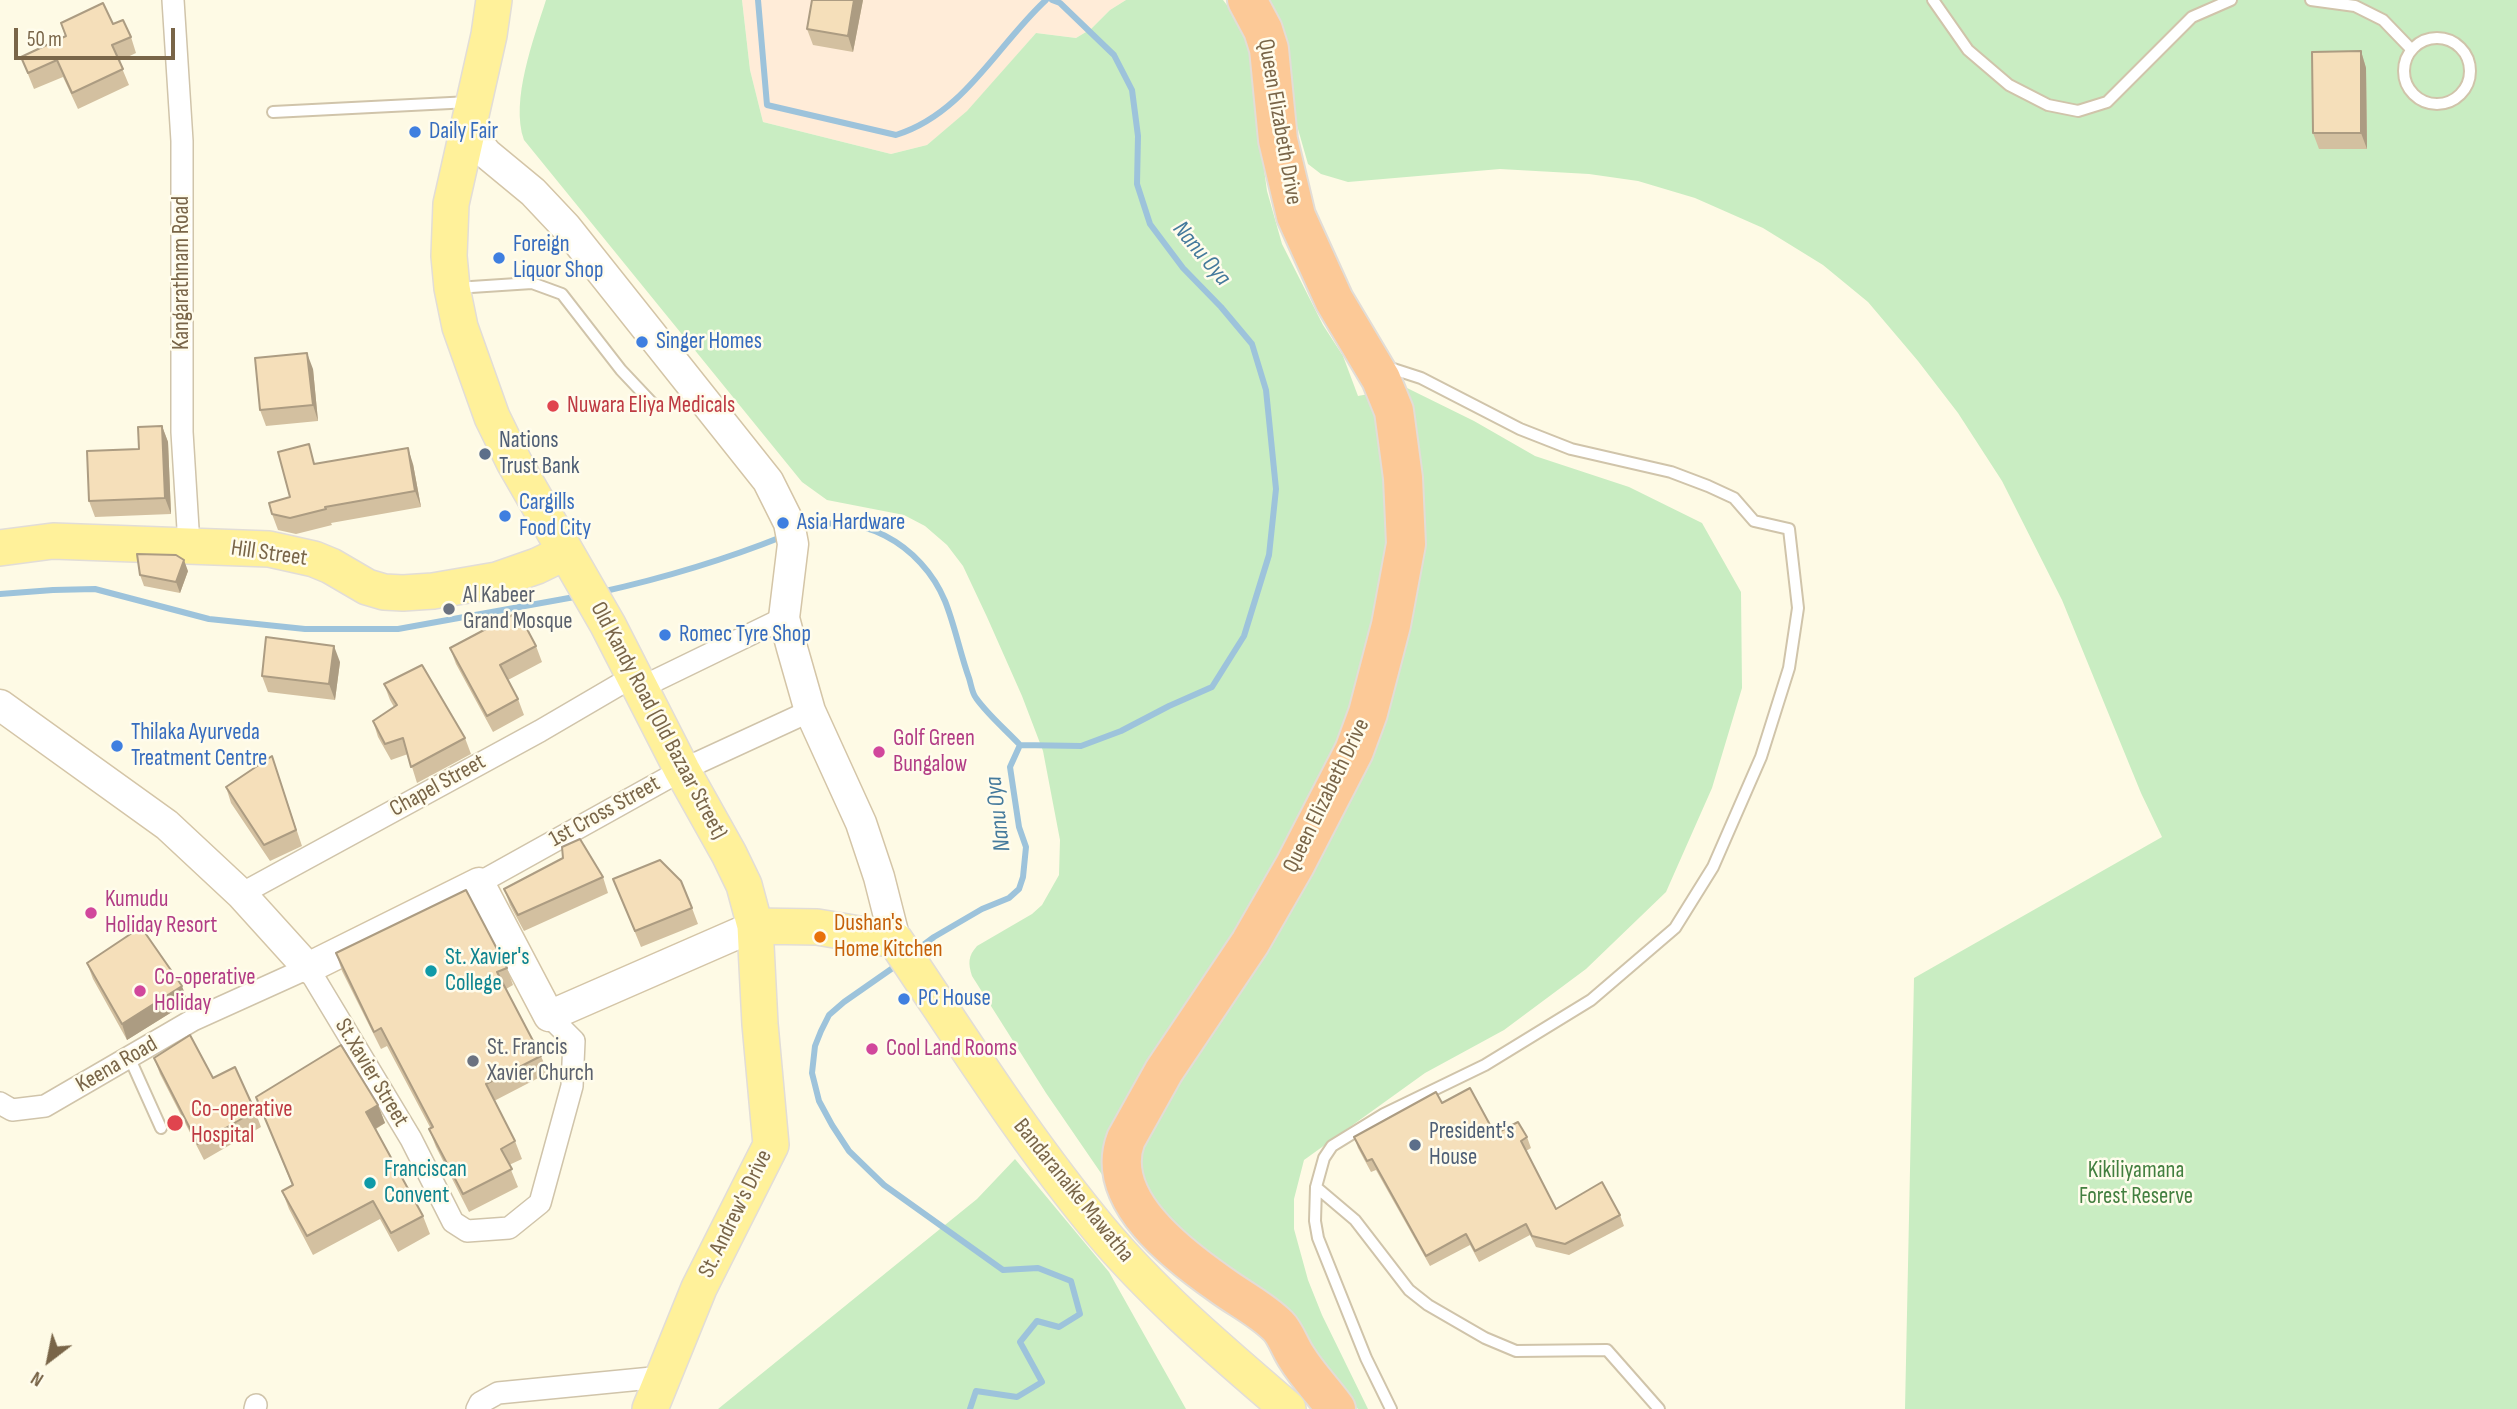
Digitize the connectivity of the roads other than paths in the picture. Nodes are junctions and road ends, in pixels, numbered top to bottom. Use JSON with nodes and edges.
{"nodes":[{"id":1,"x":173,"y":0,"type":"edge"},
{"id":2,"x":494,"y":0,"type":"edge"},
{"id":3,"x":1247,"y":0,"type":"edge"},
{"id":4,"x":1933,"y":0,"type":"edge"},
{"id":5,"x":2231,"y":0,"type":"edge"},
{"id":6,"x":2311,"y":0,"type":"edge"},
{"id":7,"x":2411,"y":49,"type":"junction"},
{"id":8,"x":273,"y":112,"type":"dead end"},
{"id":9,"x":470,"y":116,"type":"junction"},
{"id":10,"x":452,"y":288,"type":"junction"},
{"id":11,"x":1372,"y":362,"type":"junction"},
{"id":12,"x":654,"y":405,"type":"dead end"},
{"id":13,"x":189,"y":545,"type":"junction"},
{"id":14,"x":0,"y":548,"type":"edge"},
{"id":15,"x":571,"y":560,"type":"junction"},
{"id":16,"x":784,"y":618,"type":"junction"},
{"id":17,"x":636,"y":682,"type":"junction"},
{"id":18,"x":0,"y":705,"type":"edge"},
{"id":19,"x":810,"y":711,"type":"junction"},
{"id":20,"x":682,"y":770,"type":"junction"},
{"id":21,"x":479,"y":883,"type":"junction"},
{"id":22,"x":241,"y":894,"type":"junction"},
{"id":23,"x":755,"y":926,"type":"junction"},
{"id":24,"x":897,"y":943,"type":"junction"},
{"id":25,"x":308,"y":968,"type":"junction"},
{"id":26,"x":549,"y":1016,"type":"junction"},
{"id":27,"x":130,"y":1059,"type":"junction"},
{"id":28,"x":0,"y":1103,"type":"edge"},
{"id":29,"x":161,"y":1128,"type":"dead end"},
{"id":30,"x":1317,"y":1187,"type":"junction"},
{"id":31,"x":656,"y":1393,"type":"edge"},
{"id":32,"x":477,"y":1409,"type":"edge"},
{"id":33,"x":1288,"y":1409,"type":"edge"},
{"id":34,"x":1336,"y":1409,"type":"edge"},
{"id":35,"x":1391,"y":1409,"type":"edge"},
{"id":36,"x":1659,"y":1409,"type":"edge"}],
"edges":[{"from":1,"to":13,"type":"street","name":"Kangarathnam Road"},
{"from":2,"to":9,"type":"main road","name":"Old Kandy Road (Old Bazaar Street)"},
{"from":3,"to":11,"type":"highway","name":"Queen Elizabeth Drive"},
{"from":4,"to":5,"type":"lane"},
{"from":6,"to":7,"type":"lane"},
{"from":7,"to":7,"type":"lane"},
{"from":8,"to":9,"type":"lane"},
{"from":9,"to":10,"type":"main road","name":"Old Kandy Road (Old Bazaar Street)"},
{"from":9,"to":16,"type":"street"},
{"from":10,"to":12,"type":"lane"},
{"from":10,"to":15,"type":"main road","name":"Old Kandy Road (Old Bazaar Street)"},
{"from":11,"to":30,"type":"lane"},
{"from":11,"to":34,"type":"highway","name":"Queen Elizabeth Drive"},
{"from":13,"to":14,"type":"main road","name":"Hill Street"},
{"from":13,"to":15,"type":"main road","name":"Hill Street"},
{"from":15,"to":17,"type":"main road","name":"Old Kandy Road (Old Bazaar Street)"},
{"from":16,"to":17,"type":"street","name":"Chapel Street"},
{"from":16,"to":19,"type":"street"},
{"from":17,"to":20,"type":"main road","name":"Old Kandy Road (Old Bazaar Street)"},
{"from":17,"to":22,"type":"street","name":"Chapel Street"},
{"from":18,"to":22,"type":"street","name":"St.Xavier Street"},
{"from":19,"to":20,"type":"street","name":"1st Cross Street"},
{"from":19,"to":24,"type":"street"},
{"from":20,"to":21,"type":"street","name":"1st Cross Street"},
{"from":20,"to":23,"type":"main road","name":"Old Kandy Road (Old Bazaar Street)"},
{"from":21,"to":25,"type":"street"},
{"from":21,"to":26,"type":"street"},
{"from":22,"to":25,"type":"street","name":"St.Xavier Street"},
{"from":23,"to":24,"type":"main road"},
{"from":23,"to":26,"type":"street"},
{"from":23,"to":31,"type":"main road","name":"St. Andrew's Drive"},
{"from":24,"to":33,"type":"main road","name":"Bandaranaike Mawatha"},
{"from":25,"to":26,"type":"street","name":"St.Xavier Street"},
{"from":25,"to":27,"type":"street","name":"Keena Road"},
{"from":27,"to":28,"type":"street","name":"Keena Road"},
{"from":27,"to":29,"type":"lane"},
{"from":30,"to":35,"type":"lane"},
{"from":30,"to":36,"type":"lane"},
{"from":31,"to":32,"type":"street"}]}
